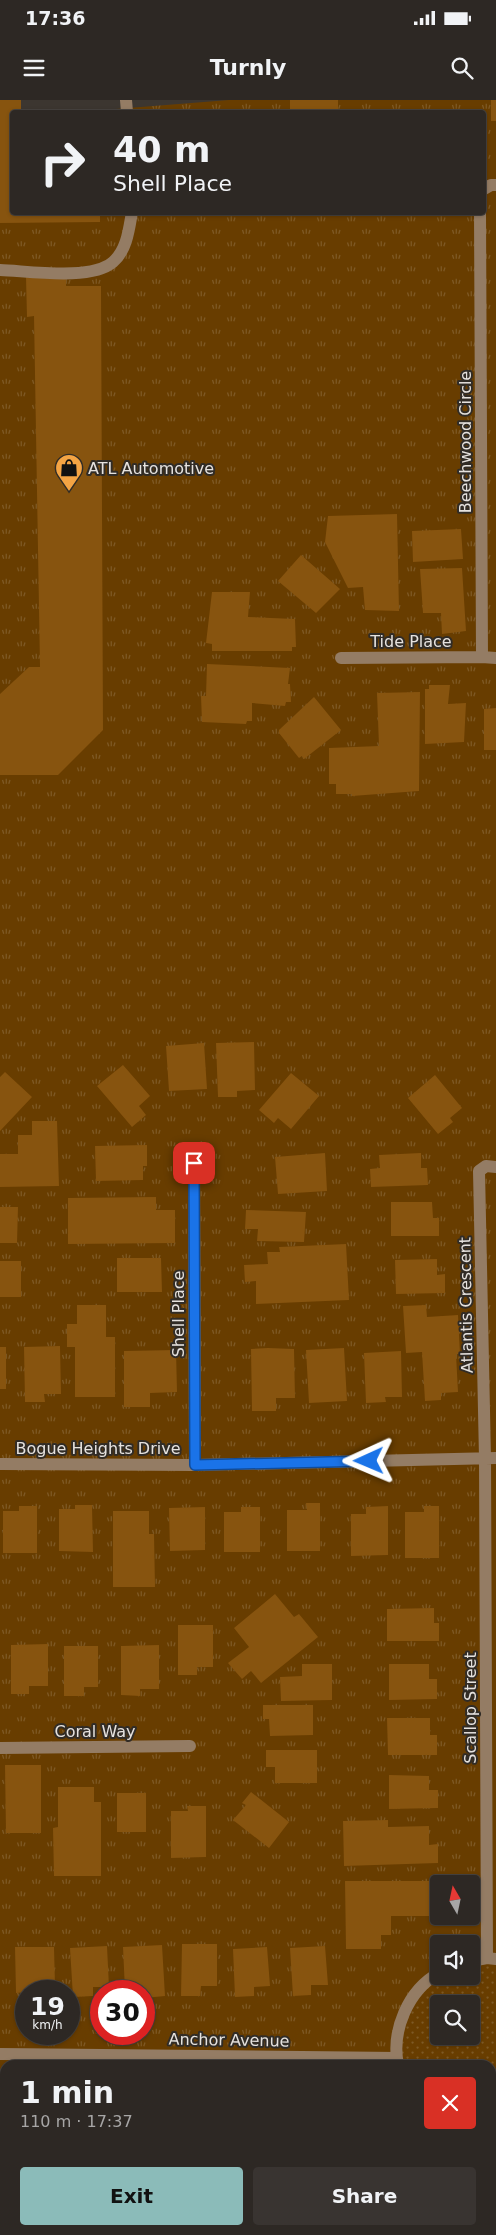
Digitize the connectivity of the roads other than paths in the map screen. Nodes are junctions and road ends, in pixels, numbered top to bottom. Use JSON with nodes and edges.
{"nodes":[{"id":1,"x":131,"y":215,"type":"edge"},
{"id":2,"x":480,"y":215,"type":"edge"},
{"id":3,"x":0,"y":270,"type":"edge"},
{"id":4,"x":482,"y":657,"type":"junction"},
{"id":5,"x":341,"y":658,"type":"dead end"},
{"id":6,"x":496,"y":658,"type":"edge"},
{"id":7,"x":194,"y":1163,"type":"dead end"},
{"id":8,"x":496,"y":1166,"type":"edge"},
{"id":9,"x":490,"y":1458,"type":"edge"},
{"id":10,"x":0,"y":1464,"type":"edge"},
{"id":11,"x":195,"y":1465,"type":"junction"},
{"id":12,"x":190,"y":1746,"type":"dead end"},
{"id":13,"x":0,"y":1748,"type":"edge"},
{"id":14,"x":492,"y":1958,"type":"edge"},
{"id":15,"x":430,"y":1978,"type":"edge"},
{"id":16,"x":0,"y":2054,"type":"edge"},
{"id":17,"x":298,"y":2060,"type":"edge"},
{"id":18,"x":398,"y":2060,"type":"edge"}],
"edges":[{"from":1,"to":3,"type":"street"},
{"from":2,"to":4,"type":"street","name":"Beechwood Circle"},
{"from":4,"to":5,"type":"street","name":"Tide Place"},
{"from":4,"to":6,"type":"street"},
{"from":7,"to":11,"type":"street","name":"Shell Place"},
{"from":8,"to":9,"type":"street","name":"Atlantis Crescent"},
{"from":9,"to":11,"type":"street","name":"Bogue Heights Drive"},
{"from":9,"to":14,"type":"street","name":"Scallop Street"},
{"from":10,"to":11,"type":"street","name":"Bogue Heights Drive"},
{"from":12,"to":13,"type":"street","name":"Coral Way"},
{"from":15,"to":18,"type":"street"},
{"from":16,"to":17,"type":"street","name":"Anchor Avenue"}]}
